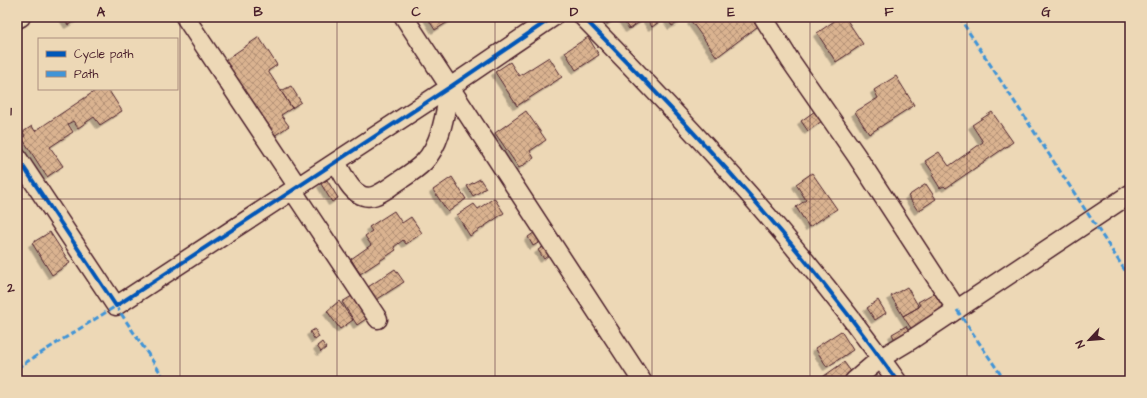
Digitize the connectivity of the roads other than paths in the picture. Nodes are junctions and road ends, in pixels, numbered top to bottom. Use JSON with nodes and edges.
{"nodes":[{"id":1,"x":21,"y":17,"type":"edge"},
{"id":2,"x":185,"y":17,"type":"edge"},
{"id":3,"x":404,"y":17,"type":"edge"},
{"id":4,"x":552,"y":17,"type":"edge"},
{"id":5,"x":582,"y":17,"type":"edge"},
{"id":6,"x":763,"y":17,"type":"edge"},
{"id":7,"x":17,"y":19,"type":"edge"},
{"id":8,"x":450,"y":87,"type":"junction"},
{"id":9,"x":17,"y":157,"type":"edge"},
{"id":10,"x":336,"y":162,"type":"junction"},
{"id":11,"x":295,"y":189,"type":"junction"},
{"id":12,"x":1130,"y":194,"type":"edge"},
{"id":13,"x":957,"y":310,"type":"junction"},
{"id":14,"x":378,"y":319,"type":"dead end"},
{"id":15,"x":881,"y":358,"type":"junction"},
{"id":16,"x":642,"y":381,"type":"edge"},
{"id":17,"x":854,"y":381,"type":"edge"},
{"id":18,"x":897,"y":381,"type":"edge"}],
"edges":[{"from":1,"to":7,"type":"street"},
{"from":2,"to":11,"type":"street"},
{"from":3,"to":8,"type":"street"},
{"from":4,"to":8,"type":"street"},
{"from":5,"to":15,"type":"street"},
{"from":6,"to":13,"type":"street"},
{"from":8,"to":10,"type":"street"},
{"from":8,"to":10,"type":"street"},
{"from":8,"to":16,"type":"street"},
{"from":9,"to":11,"type":"street"},
{"from":10,"to":11,"type":"street"},
{"from":11,"to":14,"type":"street"},
{"from":12,"to":13,"type":"street"},
{"from":13,"to":15,"type":"street"},
{"from":15,"to":17,"type":"street"},
{"from":15,"to":18,"type":"street"}]}
